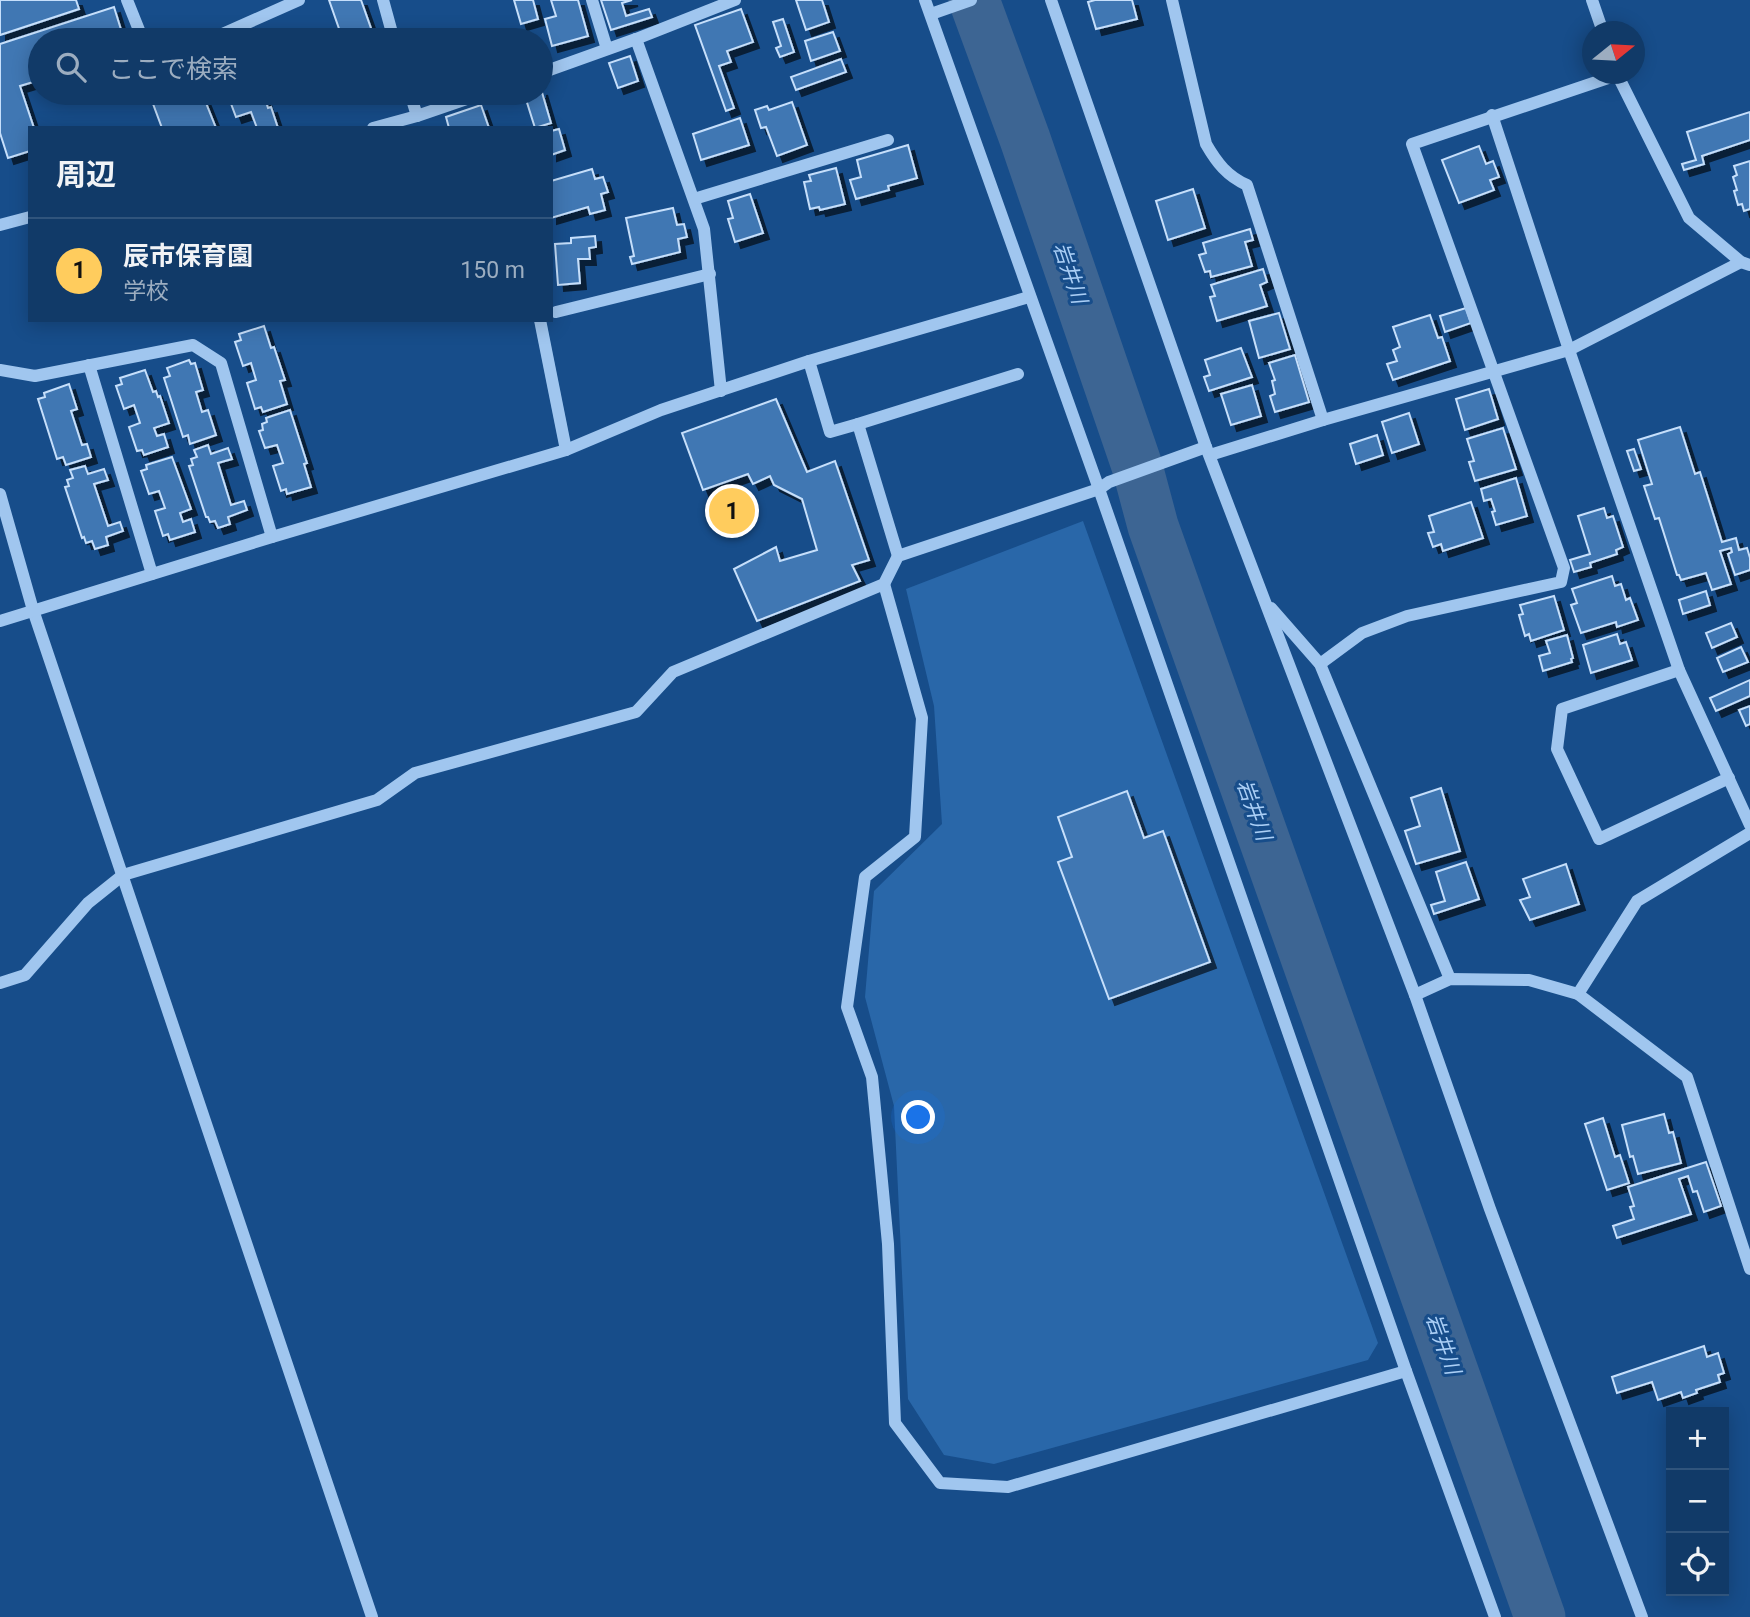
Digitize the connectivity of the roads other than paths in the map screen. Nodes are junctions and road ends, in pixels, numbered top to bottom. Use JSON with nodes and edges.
{"nodes":[{"id":1,"x":127,"y":0,"type":"edge"},
{"id":2,"x":299,"y":0,"type":"edge"},
{"id":3,"x":383,"y":0,"type":"edge"},
{"id":4,"x":592,"y":0,"type":"edge"},
{"id":5,"x":735,"y":0,"type":"edge"},
{"id":6,"x":925,"y":0,"type":"edge"},
{"id":7,"x":971,"y":0,"type":"edge"},
{"id":8,"x":1051,"y":0,"type":"edge"},
{"id":9,"x":1172,"y":0,"type":"edge"},
{"id":10,"x":1592,"y":0,"type":"edge"},
{"id":11,"x":937,"y":12,"type":"junction"},
{"id":12,"x":1599,"y":21,"type":"edge"},
{"id":13,"x":138,"y":28,"type":"edge"},
{"id":14,"x":236,"y":28,"type":"edge"},
{"id":15,"x":391,"y":28,"type":"edge"},
{"id":16,"x":636,"y":39,"type":"junction"},
{"id":17,"x":607,"y":49,"type":"junction"},
{"id":18,"x":553,"y":69,"type":"edge"},
{"id":19,"x":1587,"y":84,"type":"edge"},
{"id":20,"x":1622,"y":84,"type":"edge"},
{"id":21,"x":414,"y":105,"type":"edge"},
{"id":22,"x":450,"y":105,"type":"edge"},
{"id":23,"x":1493,"y":115,"type":"junction"},
{"id":24,"x":417,"y":117,"type":"junction"},
{"id":25,"x":381,"y":126,"type":"edge"},
{"id":26,"x":888,"y":140,"type":"dead end"},
{"id":27,"x":694,"y":199,"type":"junction"},
{"id":28,"x":28,"y":218,"type":"edge"},
{"id":29,"x":0,"y":225,"type":"edge"},
{"id":30,"x":1745,"y":264,"type":"edge"},
{"id":31,"x":710,"y":274,"type":"junction"},
{"id":32,"x":1029,"y":297,"type":"junction"},
{"id":33,"x":555,"y":312,"type":"dead end"},
{"id":34,"x":540,"y":322,"type":"edge"},
{"id":35,"x":1569,"y":351,"type":"junction"},
{"id":36,"x":809,"y":361,"type":"junction"},
{"id":37,"x":89,"y":365,"type":"junction"},
{"id":38,"x":0,"y":370,"type":"edge"},
{"id":39,"x":1493,"y":373,"type":"junction"},
{"id":40,"x":1018,"y":374,"type":"dead end"},
{"id":41,"x":720,"y":391,"type":"junction"},
{"id":42,"x":1323,"y":420,"type":"junction"},
{"id":43,"x":858,"y":424,"type":"junction"},
{"id":44,"x":566,"y":450,"type":"junction"},
{"id":45,"x":1204,"y":451,"type":"junction"},
{"id":46,"x":1104,"y":485,"type":"junction"},
{"id":47,"x":0,"y":494,"type":"edge"},
{"id":48,"x":272,"y":537,"type":"junction"},
{"id":49,"x":898,"y":556,"type":"junction"},
{"id":50,"x":152,"y":574,"type":"junction"},
{"id":51,"x":884,"y":584,"type":"junction"},
{"id":52,"x":1264,"y":600,"type":"junction"},
{"id":53,"x":33,"y":610,"type":"junction"},
{"id":54,"x":0,"y":621,"type":"edge"},
{"id":55,"x":1320,"y":664,"type":"junction"},
{"id":56,"x":1679,"y":670,"type":"junction"},
{"id":57,"x":1729,"y":778,"type":"junction"},
{"id":58,"x":1750,"y":825,"type":"edge"},
{"id":59,"x":1750,"y":833,"type":"edge"},
{"id":60,"x":122,"y":875,"type":"junction"},
{"id":61,"x":1450,"y":979,"type":"junction"},
{"id":62,"x":0,"y":983,"type":"edge"},
{"id":63,"x":1578,"y":994,"type":"junction"},
{"id":64,"x":1415,"y":995,"type":"junction"},
{"id":65,"x":1750,"y":1269,"type":"edge"},
{"id":66,"x":1406,"y":1371,"type":"junction"},
{"id":67,"x":372,"y":1617,"type":"edge"},
{"id":68,"x":1495,"y":1617,"type":"edge"},
{"id":69,"x":1642,"y":1617,"type":"edge"}],
"edges":[{"from":1,"to":13,"type":"street"},
{"from":2,"to":14,"type":"street"},
{"from":3,"to":15,"type":"street"},
{"from":4,"to":17,"type":"street"},
{"from":5,"to":16,"type":"street"},
{"from":6,"to":11,"type":"street"},
{"from":7,"to":11,"type":"street"},
{"from":8,"to":45,"type":"street"},
{"from":9,"to":42,"type":"street"},
{"from":10,"to":12,"type":"street"},
{"from":11,"to":32,"type":"street"},
{"from":16,"to":17,"type":"street"},
{"from":16,"to":27,"type":"street"},
{"from":17,"to":18,"type":"street"},
{"from":19,"to":23,"type":"street"},
{"from":20,"to":30,"type":"street"},
{"from":21,"to":24,"type":"street"},
{"from":22,"to":24,"type":"street"},
{"from":23,"to":35,"type":"street"},
{"from":23,"to":39,"type":"street"},
{"from":24,"to":25,"type":"street"},
{"from":26,"to":27,"type":"street"},
{"from":27,"to":31,"type":"street"},
{"from":28,"to":29,"type":"street"},
{"from":30,"to":35,"type":"street"},
{"from":31,"to":33,"type":"street"},
{"from":31,"to":41,"type":"street"},
{"from":32,"to":36,"type":"street"},
{"from":32,"to":46,"type":"street"},
{"from":34,"to":44,"type":"street"},
{"from":35,"to":39,"type":"street"},
{"from":35,"to":56,"type":"street"},
{"from":36,"to":41,"type":"street"},
{"from":36,"to":43,"type":"street"},
{"from":37,"to":38,"type":"street"},
{"from":37,"to":48,"type":"street"},
{"from":37,"to":50,"type":"street"},
{"from":39,"to":42,"type":"street"},
{"from":39,"to":55,"type":"street"},
{"from":40,"to":43,"type":"street"},
{"from":41,"to":44,"type":"street"},
{"from":42,"to":45,"type":"street"},
{"from":43,"to":49,"type":"street"},
{"from":44,"to":48,"type":"street"},
{"from":45,"to":46,"type":"street"},
{"from":45,"to":52,"type":"street"},
{"from":46,"to":49,"type":"street"},
{"from":46,"to":66,"type":"street"},
{"from":47,"to":53,"type":"street"},
{"from":48,"to":50,"type":"street"},
{"from":49,"to":51,"type":"street"},
{"from":50,"to":53,"type":"street"},
{"from":51,"to":60,"type":"street"},
{"from":51,"to":66,"type":"street"},
{"from":52,"to":55,"type":"street"},
{"from":52,"to":64,"type":"street"},
{"from":53,"to":54,"type":"street"},
{"from":53,"to":60,"type":"street"},
{"from":55,"to":61,"type":"street"},
{"from":56,"to":57,"type":"street"},
{"from":56,"to":57,"type":"street"},
{"from":57,"to":58,"type":"street"},
{"from":59,"to":63,"type":"street"},
{"from":60,"to":62,"type":"street"},
{"from":60,"to":67,"type":"street"},
{"from":61,"to":63,"type":"street"},
{"from":61,"to":64,"type":"street"},
{"from":63,"to":65,"type":"street"},
{"from":64,"to":69,"type":"street"},
{"from":66,"to":68,"type":"street"}]}
